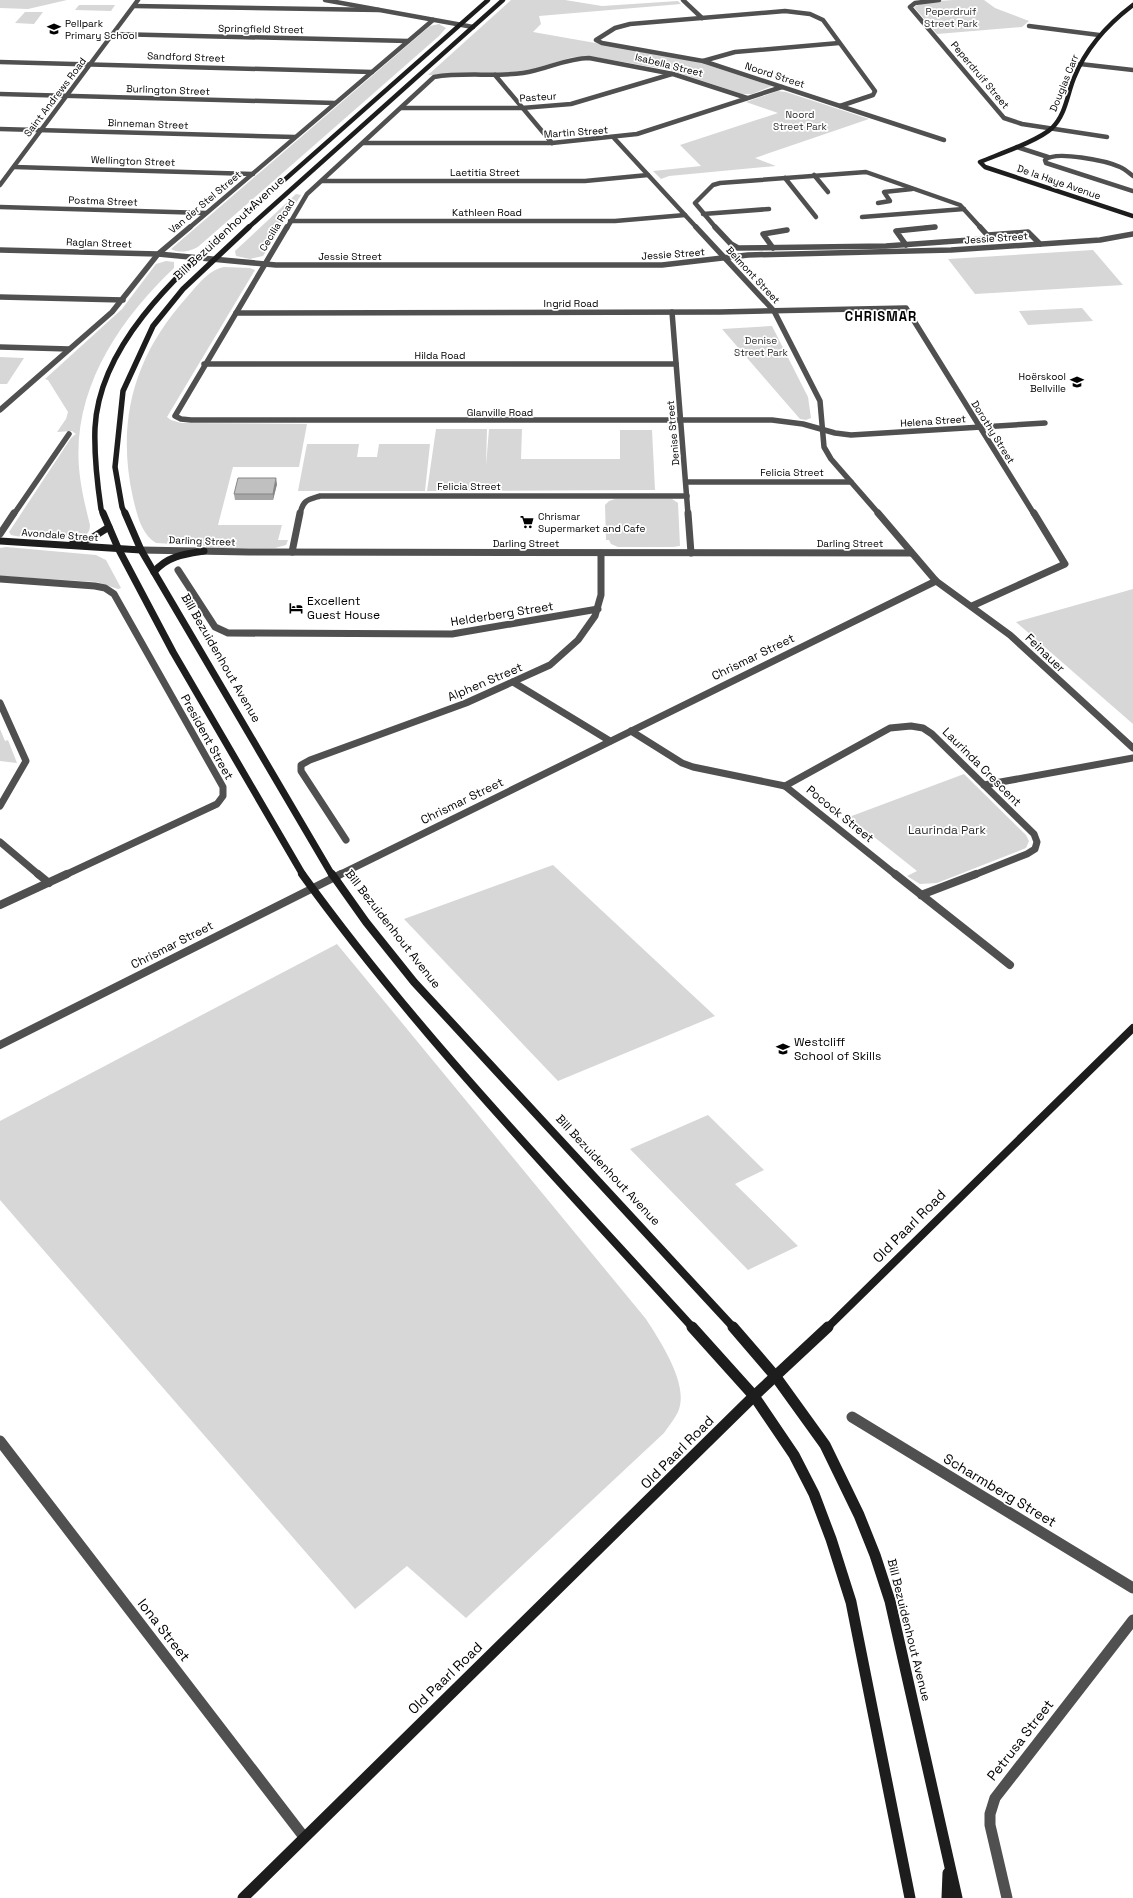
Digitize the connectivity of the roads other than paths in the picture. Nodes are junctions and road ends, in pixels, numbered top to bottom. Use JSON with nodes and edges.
{"nodes":[{"id":1,"x":138,"y":0,"type":"edge"},
{"id":2,"x":325,"y":0,"type":"edge"},
{"id":3,"x":488,"y":0,"type":"edge"},
{"id":4,"x":503,"y":0,"type":"edge"},
{"id":5,"x":683,"y":0,"type":"edge"},
{"id":6,"x":940,"y":0,"type":"edge"},
{"id":7,"x":1133,"y":5,"type":"edge"},
{"id":8,"x":134,"y":6,"type":"junction"},
{"id":9,"x":379,"y":10,"type":"junction"},
{"id":10,"x":702,"y":18,"type":"junction"},
{"id":11,"x":433,"y":20,"type":"junction"},
{"id":12,"x":1033,"y":22,"type":"dead end"},
{"id":13,"x":460,"y":25,"type":"junction"},
{"id":14,"x":473,"y":26,"type":"junction"},
{"id":15,"x":113,"y":34,"type":"junction"},
{"id":16,"x":1099,"y":35,"type":"junction"},
{"id":17,"x":408,"y":41,"type":"junction"},
{"id":18,"x":839,"y":43,"type":"junction"},
{"id":19,"x":703,"y":61,"type":"junction"},
{"id":20,"x":0,"y":62,"type":"edge"},
{"id":21,"x":90,"y":64,"type":"junction"},
{"id":22,"x":1080,"y":64,"type":"junction"},
{"id":23,"x":1133,"y":70,"type":"edge"},
{"id":24,"x":372,"y":72,"type":"junction"},
{"id":25,"x":672,"y":74,"type":"junction"},
{"id":26,"x":494,"y":76,"type":"junction"},
{"id":27,"x":782,"y":87,"type":"junction"},
{"id":28,"x":0,"y":94,"type":"edge"},
{"id":29,"x":66,"y":96,"type":"junction"},
{"id":30,"x":747,"y":98,"type":"junction"},
{"id":31,"x":335,"y":103,"type":"junction"},
{"id":32,"x":840,"y":106,"type":"junction"},
{"id":33,"x":401,"y":108,"type":"junction"},
{"id":34,"x":522,"y":108,"type":"junction"},
{"id":35,"x":1052,"y":128,"type":"junction"},
{"id":36,"x":0,"y":129,"type":"edge"},
{"id":37,"x":41,"y":130,"type":"junction"},
{"id":38,"x":295,"y":137,"type":"junction"},
{"id":39,"x":1107,"y":137,"type":"dead end"},
{"id":40,"x":614,"y":138,"type":"junction"},
{"id":41,"x":944,"y":140,"type":"dead end"},
{"id":42,"x":363,"y":143,"type":"junction"},
{"id":43,"x":552,"y":144,"type":"junction"},
{"id":44,"x":1017,"y":147,"type":"junction"},
{"id":45,"x":1048,"y":157,"type":"junction"},
{"id":46,"x":980,"y":163,"type":"joint"},
{"id":47,"x":14,"y":167,"type":"junction"},
{"id":48,"x":253,"y":174,"type":"junction"},
{"id":49,"x":648,"y":175,"type":"junction"},
{"id":50,"x":814,"y":175,"type":"junction"},
{"id":51,"x":1133,"y":176,"type":"edge"},
{"id":52,"x":785,"y":178,"type":"junction"},
{"id":53,"x":322,"y":181,"type":"junction"},
{"id":54,"x":0,"y":185,"type":"edge"},
{"id":55,"x":916,"y":189,"type":"junction"},
{"id":56,"x":1133,"y":191,"type":"edge"},
{"id":57,"x":828,"y":192,"type":"dead end"},
{"id":58,"x":878,"y":203,"type":"dead end"},
{"id":59,"x":0,"y":207,"type":"edge"},
{"id":60,"x":769,"y":209,"type":"dead end"},
{"id":61,"x":964,"y":209,"type":"junction"},
{"id":62,"x":206,"y":213,"type":"junction"},
{"id":63,"x":703,"y":214,"type":"junction"},
{"id":64,"x":685,"y":215,"type":"junction"},
{"id":65,"x":1133,"y":216,"type":"edge"},
{"id":66,"x":816,"y":217,"type":"dead end"},
{"id":67,"x":862,"y":217,"type":"dead end"},
{"id":68,"x":290,"y":221,"type":"junction"},
{"id":69,"x":936,"y":227,"type":"dead end"},
{"id":70,"x":787,"y":230,"type":"dead end"},
{"id":71,"x":1016,"y":233,"type":"junction"},
{"id":72,"x":1133,"y":234,"type":"edge"},
{"id":73,"x":988,"y":235,"type":"junction"},
{"id":74,"x":1035,"y":239,"type":"junction"},
{"id":75,"x":1023,"y":240,"type":"junction"},
{"id":76,"x":1040,"y":244,"type":"junction"},
{"id":77,"x":906,"y":245,"type":"junction"},
{"id":78,"x":1028,"y":245,"type":"junction"},
{"id":79,"x":773,"y":248,"type":"junction"},
{"id":80,"x":0,"y":250,"type":"edge"},
{"id":81,"x":158,"y":254,"type":"junction"},
{"id":82,"x":197,"y":258,"type":"junction"},
{"id":83,"x":724,"y":258,"type":"junction"},
{"id":84,"x":213,"y":259,"type":"junction"},
{"id":85,"x":264,"y":264,"type":"junction"},
{"id":86,"x":0,"y":297,"type":"edge"},
{"id":87,"x":123,"y":300,"type":"junction"},
{"id":88,"x":906,"y":308,"type":"joint"},
{"id":89,"x":774,"y":311,"type":"junction"},
{"id":90,"x":236,"y":312,"type":"junction"},
{"id":91,"x":672,"y":312,"type":"junction"},
{"id":92,"x":0,"y":347,"type":"edge"},
{"id":93,"x":69,"y":350,"type":"junction"},
{"id":94,"x":204,"y":364,"type":"junction"},
{"id":95,"x":676,"y":364,"type":"junction"},
{"id":96,"x":0,"y":410,"type":"edge"},
{"id":97,"x":178,"y":418,"type":"joint"},
{"id":98,"x":681,"y":421,"type":"junction"},
{"id":99,"x":1045,"y":423,"type":"dead end"},
{"id":100,"x":980,"y":427,"type":"junction"},
{"id":101,"x":823,"y":429,"type":"junction"},
{"id":102,"x":69,"y":434,"type":"dead end"},
{"id":103,"x":686,"y":482,"type":"junction"},
{"id":104,"x":851,"y":482,"type":"junction"},
{"id":105,"x":687,"y":496,"type":"junction"},
{"id":106,"x":109,"y":527,"type":"junction"},
{"id":107,"x":0,"y":534,"type":"edge"},
{"id":108,"x":0,"y":541,"type":"edge"},
{"id":109,"x":54,"y":544,"type":"junction"},
{"id":110,"x":118,"y":548,"type":"junction"},
{"id":111,"x":141,"y":550,"type":"junction"},
{"id":112,"x":204,"y":551,"type":"junction"},
{"id":113,"x":292,"y":552,"type":"junction"},
{"id":114,"x":601,"y":553,"type":"junction"},
{"id":115,"x":691,"y":553,"type":"junction"},
{"id":116,"x":911,"y":553,"type":"junction"},
{"id":117,"x":178,"y":570,"type":"dead end"},
{"id":118,"x":154,"y":572,"type":"junction"},
{"id":119,"x":0,"y":579,"type":"edge"},
{"id":120,"x":936,"y":581,"type":"junction"},
{"id":121,"x":972,"y":606,"type":"junction"},
{"id":122,"x":598,"y":609,"type":"junction"},
{"id":123,"x":513,"y":682,"type":"junction"},
{"id":124,"x":0,"y":703,"type":"edge"},
{"id":125,"x":631,"y":731,"type":"junction"},
{"id":126,"x":610,"y":740,"type":"junction"},
{"id":127,"x":1133,"y":748,"type":"edge"},
{"id":128,"x":1133,"y":758,"type":"edge"},
{"id":129,"x":984,"y":785,"type":"junction"},
{"id":130,"x":785,"y":786,"type":"junction"},
{"id":131,"x":0,"y":806,"type":"edge"},
{"id":132,"x":346,"y":840,"type":"dead end"},
{"id":133,"x":0,"y":842,"type":"edge"},
{"id":134,"x":334,"y":878,"type":"junction"},
{"id":135,"x":49,"y":883,"type":"junction"},
{"id":136,"x":312,"y":888,"type":"junction"},
{"id":137,"x":921,"y":895,"type":"junction"},
{"id":138,"x":0,"y":906,"type":"edge"},
{"id":139,"x":1010,"y":965,"type":"dead end"},
{"id":140,"x":1133,"y":1028,"type":"edge"},
{"id":141,"x":0,"y":1045,"type":"edge"},
{"id":142,"x":776,"y":1376,"type":"junction"},
{"id":143,"x":754,"y":1396,"type":"junction"},
{"id":144,"x":852,"y":1417,"type":"dead end"},
{"id":145,"x":0,"y":1441,"type":"edge"},
{"id":146,"x":1133,"y":1588,"type":"edge"},
{"id":147,"x":1133,"y":1620,"type":"edge"},
{"id":148,"x":304,"y":1837,"type":"junction"},
{"id":149,"x":949,"y":1864,"type":"junction"},
{"id":150,"x":243,"y":1898,"type":"edge"},
{"id":151,"x":910,"y":1898,"type":"edge"},
{"id":152,"x":947,"y":1898,"type":"edge"},
{"id":153,"x":957,"y":1898,"type":"edge"},
{"id":154,"x":1008,"y":1898,"type":"edge"}],
"edges":[{"from":1,"to":8,"type":"street","name":"Saint Andrews Road"},
{"from":2,"to":9,"type":"street"},
{"from":3,"to":13,"type":"main road","name":"Bill Bezuidenhout Avenue"},
{"from":4,"to":14,"type":"main road","name":"Bill Bezuidenhout Avenue"},
{"from":5,"to":10,"type":"street"},
{"from":6,"to":35,"type":"street","name":"Peperdruif Street"},
{"from":7,"to":16,"type":"main road","name":"Douglas Carr"},
{"from":8,"to":9,"type":"street"},
{"from":8,"to":15,"type":"street","name":"Saint Andrews Road"},
{"from":9,"to":11,"type":"street"},
{"from":10,"to":18,"type":"street"},
{"from":10,"to":19,"type":"street","name":"Noord Street"},
{"from":11,"to":13,"type":"street"},
{"from":11,"to":17,"type":"street","name":"Van der Stel Street"},
{"from":12,"to":16,"type":"street"},
{"from":13,"to":14,"type":"street"},
{"from":13,"to":82,"type":"main road","name":"Bill Bezuidenhout Avenue"},
{"from":14,"to":84,"type":"main road","name":"Bill Bezuidenhout Avenue"},
{"from":15,"to":17,"type":"street","name":"Springfield Street"},
{"from":15,"to":21,"type":"street","name":"Saint Andrews Road"},
{"from":16,"to":22,"type":"main road","name":"Douglas Carr"},
{"from":17,"to":24,"type":"street","name":"Van der Stel Street"},
{"from":18,"to":19,"type":"street"},
{"from":18,"to":32,"type":"street"},
{"from":19,"to":27,"type":"street","name":"Noord Street"},
{"from":20,"to":21,"type":"street","name":"Sandford Street"},
{"from":21,"to":24,"type":"street","name":"Sandford Street"},
{"from":21,"to":29,"type":"street","name":"Saint Andrews Road"},
{"from":22,"to":23,"type":"street"},
{"from":22,"to":35,"type":"main road","name":"Douglas Carr"},
{"from":24,"to":31,"type":"street","name":"Van der Stel Street"},
{"from":25,"to":26,"type":"street","name":"Isabella Street"},
{"from":25,"to":30,"type":"street","name":"Isabella Street"},
{"from":25,"to":34,"type":"street","name":"Pasteur"},
{"from":26,"to":33,"type":"street","name":"Cecilia Road"},
{"from":26,"to":34,"type":"street"},
{"from":27,"to":30,"type":"street","name":"Martin Street"},
{"from":27,"to":32,"type":"street","name":"Noord Street"},
{"from":28,"to":29,"type":"street","name":"Burlington Street"},
{"from":29,"to":31,"type":"street","name":"Burlington Street"},
{"from":29,"to":37,"type":"street","name":"Saint Andrews Road"},
{"from":30,"to":40,"type":"street","name":"Martin Street"},
{"from":31,"to":38,"type":"street","name":"Van der Stel Street"},
{"from":32,"to":41,"type":"street","name":"Noord Street"},
{"from":33,"to":34,"type":"street","name":"Pasteur"},
{"from":33,"to":42,"type":"street","name":"Cecilia Road"},
{"from":34,"to":43,"type":"street"},
{"from":35,"to":39,"type":"street","name":"Peperdruif Street"},
{"from":35,"to":44,"type":"main road","name":"Douglas Carr"},
{"from":36,"to":37,"type":"street","name":"Binneman Street"},
{"from":37,"to":38,"type":"street","name":"Binneman Street"},
{"from":37,"to":47,"type":"street","name":"Saint Andrews Road"},
{"from":38,"to":48,"type":"street","name":"Van der Stel Street"},
{"from":40,"to":43,"type":"street","name":"Martin Street"},
{"from":40,"to":49,"type":"street","name":"Belmont Street"},
{"from":42,"to":43,"type":"street","name":"Martin Street"},
{"from":42,"to":53,"type":"street","name":"Cecilia Road"},
{"from":44,"to":45,"type":"street"},
{"from":44,"to":46,"type":"main road","name":"Douglas Carr"},
{"from":45,"to":51,"type":"street"},
{"from":45,"to":56,"type":"street"},
{"from":46,"to":65,"type":"main road","name":"De la Haye Avenue"},
{"from":47,"to":48,"type":"street","name":"Wellington Street"},
{"from":47,"to":54,"type":"street","name":"Saint Andrews Road"},
{"from":48,"to":62,"type":"street","name":"Van der Stel Street"},
{"from":49,"to":53,"type":"street","name":"Laetitia Street"},
{"from":49,"to":64,"type":"street","name":"Belmont Street"},
{"from":50,"to":52,"type":"street"},
{"from":50,"to":55,"type":"street"},
{"from":50,"to":57,"type":"street"},
{"from":52,"to":63,"type":"street"},
{"from":52,"to":66,"type":"street"},
{"from":53,"to":68,"type":"street","name":"Cecilia Road"},
{"from":55,"to":58,"type":"street"},
{"from":55,"to":61,"type":"street"},
{"from":59,"to":62,"type":"street","name":"Postma Street"},
{"from":60,"to":63,"type":"street"},
{"from":61,"to":67,"type":"street"},
{"from":61,"to":73,"type":"street"},
{"from":62,"to":81,"type":"street","name":"Van der Stel Street"},
{"from":63,"to":79,"type":"street"},
{"from":64,"to":68,"type":"street","name":"Kathleen Road"},
{"from":64,"to":83,"type":"street","name":"Belmont Street"},
{"from":68,"to":85,"type":"street","name":"Cecilia Road"},
{"from":69,"to":77,"type":"street"},
{"from":70,"to":79,"type":"street"},
{"from":71,"to":73,"type":"street"},
{"from":71,"to":74,"type":"street"},
{"from":71,"to":75,"type":"street"},
{"from":72,"to":76,"type":"street","name":"Jessie Street"},
{"from":73,"to":77,"type":"street"},
{"from":74,"to":75,"type":"street"},
{"from":74,"to":76,"type":"street"},
{"from":75,"to":78,"type":"street"},
{"from":76,"to":78,"type":"street","name":"Jessie Street"},
{"from":77,"to":79,"type":"street"},
{"from":78,"to":83,"type":"street","name":"Jessie Street"},
{"from":80,"to":81,"type":"street","name":"Raglan Street"},
{"from":81,"to":82,"type":"street","name":"Raglan Street"},
{"from":81,"to":87,"type":"street","name":"Van der Stel Street"},
{"from":82,"to":84,"type":"street","name":"Jessie Street"},
{"from":82,"to":106,"type":"main road","name":"Bill Bezuidenhout Avenue"},
{"from":83,"to":85,"type":"street","name":"Jessie Street"},
{"from":83,"to":89,"type":"street","name":"Belmont Street"},
{"from":84,"to":85,"type":"street","name":"Jessie Street"},
{"from":84,"to":111,"type":"main road","name":"Bill Bezuidenhout Avenue"},
{"from":85,"to":90,"type":"street","name":"Cecilia Road"},
{"from":86,"to":87,"type":"street"},
{"from":87,"to":93,"type":"street","name":"Van der Stel Street"},
{"from":88,"to":89,"type":"street","name":"Ingrid Road"},
{"from":88,"to":100,"type":"street","name":"Dorothy Street"},
{"from":89,"to":91,"type":"street","name":"Ingrid Road"},
{"from":89,"to":101,"type":"street","name":"Belmont Street"},
{"from":90,"to":91,"type":"street","name":"Ingrid Road"},
{"from":90,"to":94,"type":"street","name":"Cecilia Road"},
{"from":91,"to":95,"type":"street","name":"Denise Street"},
{"from":92,"to":93,"type":"street"},
{"from":93,"to":96,"type":"street","name":"Van der Stel Street"},
{"from":94,"to":95,"type":"street","name":"Hilda Road"},
{"from":94,"to":97,"type":"street","name":"Cecilia Road"},
{"from":95,"to":98,"type":"street","name":"Denise Street"},
{"from":97,"to":98,"type":"street","name":"Glanville Road"},
{"from":98,"to":101,"type":"street","name":"Glanville Road"},
{"from":98,"to":103,"type":"street","name":"Denise Street"},
{"from":99,"to":100,"type":"street","name":"Helena Street"},
{"from":100,"to":101,"type":"street","name":"Helena Street"},
{"from":100,"to":121,"type":"street","name":"Dorothy Street"},
{"from":101,"to":104,"type":"street","name":"Belmont Street"},
{"from":102,"to":107,"type":"street"},
{"from":103,"to":104,"type":"street","name":"Felicia Street"},
{"from":103,"to":105,"type":"street","name":"Denise Street"},
{"from":104,"to":116,"type":"street","name":"Belmont Street"},
{"from":105,"to":113,"type":"street","name":"Felicia Street"},
{"from":105,"to":115,"type":"street","name":"Denise Street"},
{"from":106,"to":109,"type":"main road"},
{"from":106,"to":110,"type":"main road","name":"Bill Bezuidenhout Avenue"},
{"from":108,"to":109,"type":"main road","name":"Avondale Street"},
{"from":109,"to":110,"type":"main road","name":"Avondale Street"},
{"from":110,"to":111,"type":"main road","name":"Avondale Street"},
{"from":110,"to":136,"type":"main road","name":"Bill Bezuidenhout Avenue"},
{"from":111,"to":112,"type":"street","name":"Darling Street"},
{"from":111,"to":118,"type":"main road","name":"Bill Bezuidenhout Avenue"},
{"from":112,"to":113,"type":"street","name":"Darling Street"},
{"from":112,"to":118,"type":"main road"},
{"from":113,"to":114,"type":"street","name":"Darling Street"},
{"from":114,"to":115,"type":"street","name":"Darling Street"},
{"from":114,"to":122,"type":"street","name":"Alphen Street"},
{"from":115,"to":116,"type":"street","name":"Darling Street"},
{"from":116,"to":120,"type":"street","name":"Belmont Street"},
{"from":117,"to":122,"type":"street","name":"Helderberg Street"},
{"from":118,"to":134,"type":"main road","name":"Bill Bezuidenhout Avenue"},
{"from":119,"to":135,"type":"street","name":"President Street"},
{"from":120,"to":121,"type":"street","name":"Feinauer"},
{"from":120,"to":125,"type":"street","name":"Chrismar Street"},
{"from":121,"to":127,"type":"street","name":"Feinauer"},
{"from":122,"to":123,"type":"street","name":"Alphen Street"},
{"from":123,"to":126,"type":"street"},
{"from":123,"to":132,"type":"street","name":"Alphen Street"},
{"from":124,"to":131,"type":"street"},
{"from":125,"to":126,"type":"street","name":"Chrismar Street"},
{"from":125,"to":130,"type":"street","name":"Pocock Street"},
{"from":126,"to":134,"type":"street","name":"Chrismar Street"},
{"from":128,"to":129,"type":"street"},
{"from":129,"to":130,"type":"street","name":"Laurinda Crescent"},
{"from":129,"to":137,"type":"street","name":"Laurinda Crescent"},
{"from":130,"to":137,"type":"street","name":"Pocock Street"},
{"from":133,"to":135,"type":"street"},
{"from":134,"to":136,"type":"street","name":"Chrismar Street"},
{"from":134,"to":142,"type":"main road","name":"Bill Bezuidenhout Avenue"},
{"from":135,"to":138,"type":"street","name":"President Street"},
{"from":136,"to":141,"type":"street","name":"Chrismar Street"},
{"from":136,"to":143,"type":"main road","name":"Bill Bezuidenhout Avenue"},
{"from":137,"to":139,"type":"street","name":"Pocock Street"},
{"from":140,"to":142,"type":"main road","name":"Old Paarl Road"},
{"from":142,"to":143,"type":"main road","name":"Old Paarl Road"},
{"from":142,"to":149,"type":"main road","name":"Bill Bezuidenhout Avenue"},
{"from":143,"to":148,"type":"main road","name":"Old Paarl Road"},
{"from":143,"to":151,"type":"main road","name":"Bill Bezuidenhout Avenue"},
{"from":144,"to":146,"type":"street","name":"Scharmberg Street"},
{"from":145,"to":148,"type":"street","name":"Iona Street"},
{"from":147,"to":154,"type":"street","name":"Petrusa Street"},
{"from":148,"to":150,"type":"main road","name":"Old Paarl Road"},
{"from":149,"to":152,"type":"main road"},
{"from":149,"to":153,"type":"main road","name":"Bill Bezuidenhout Avenue"}]}
